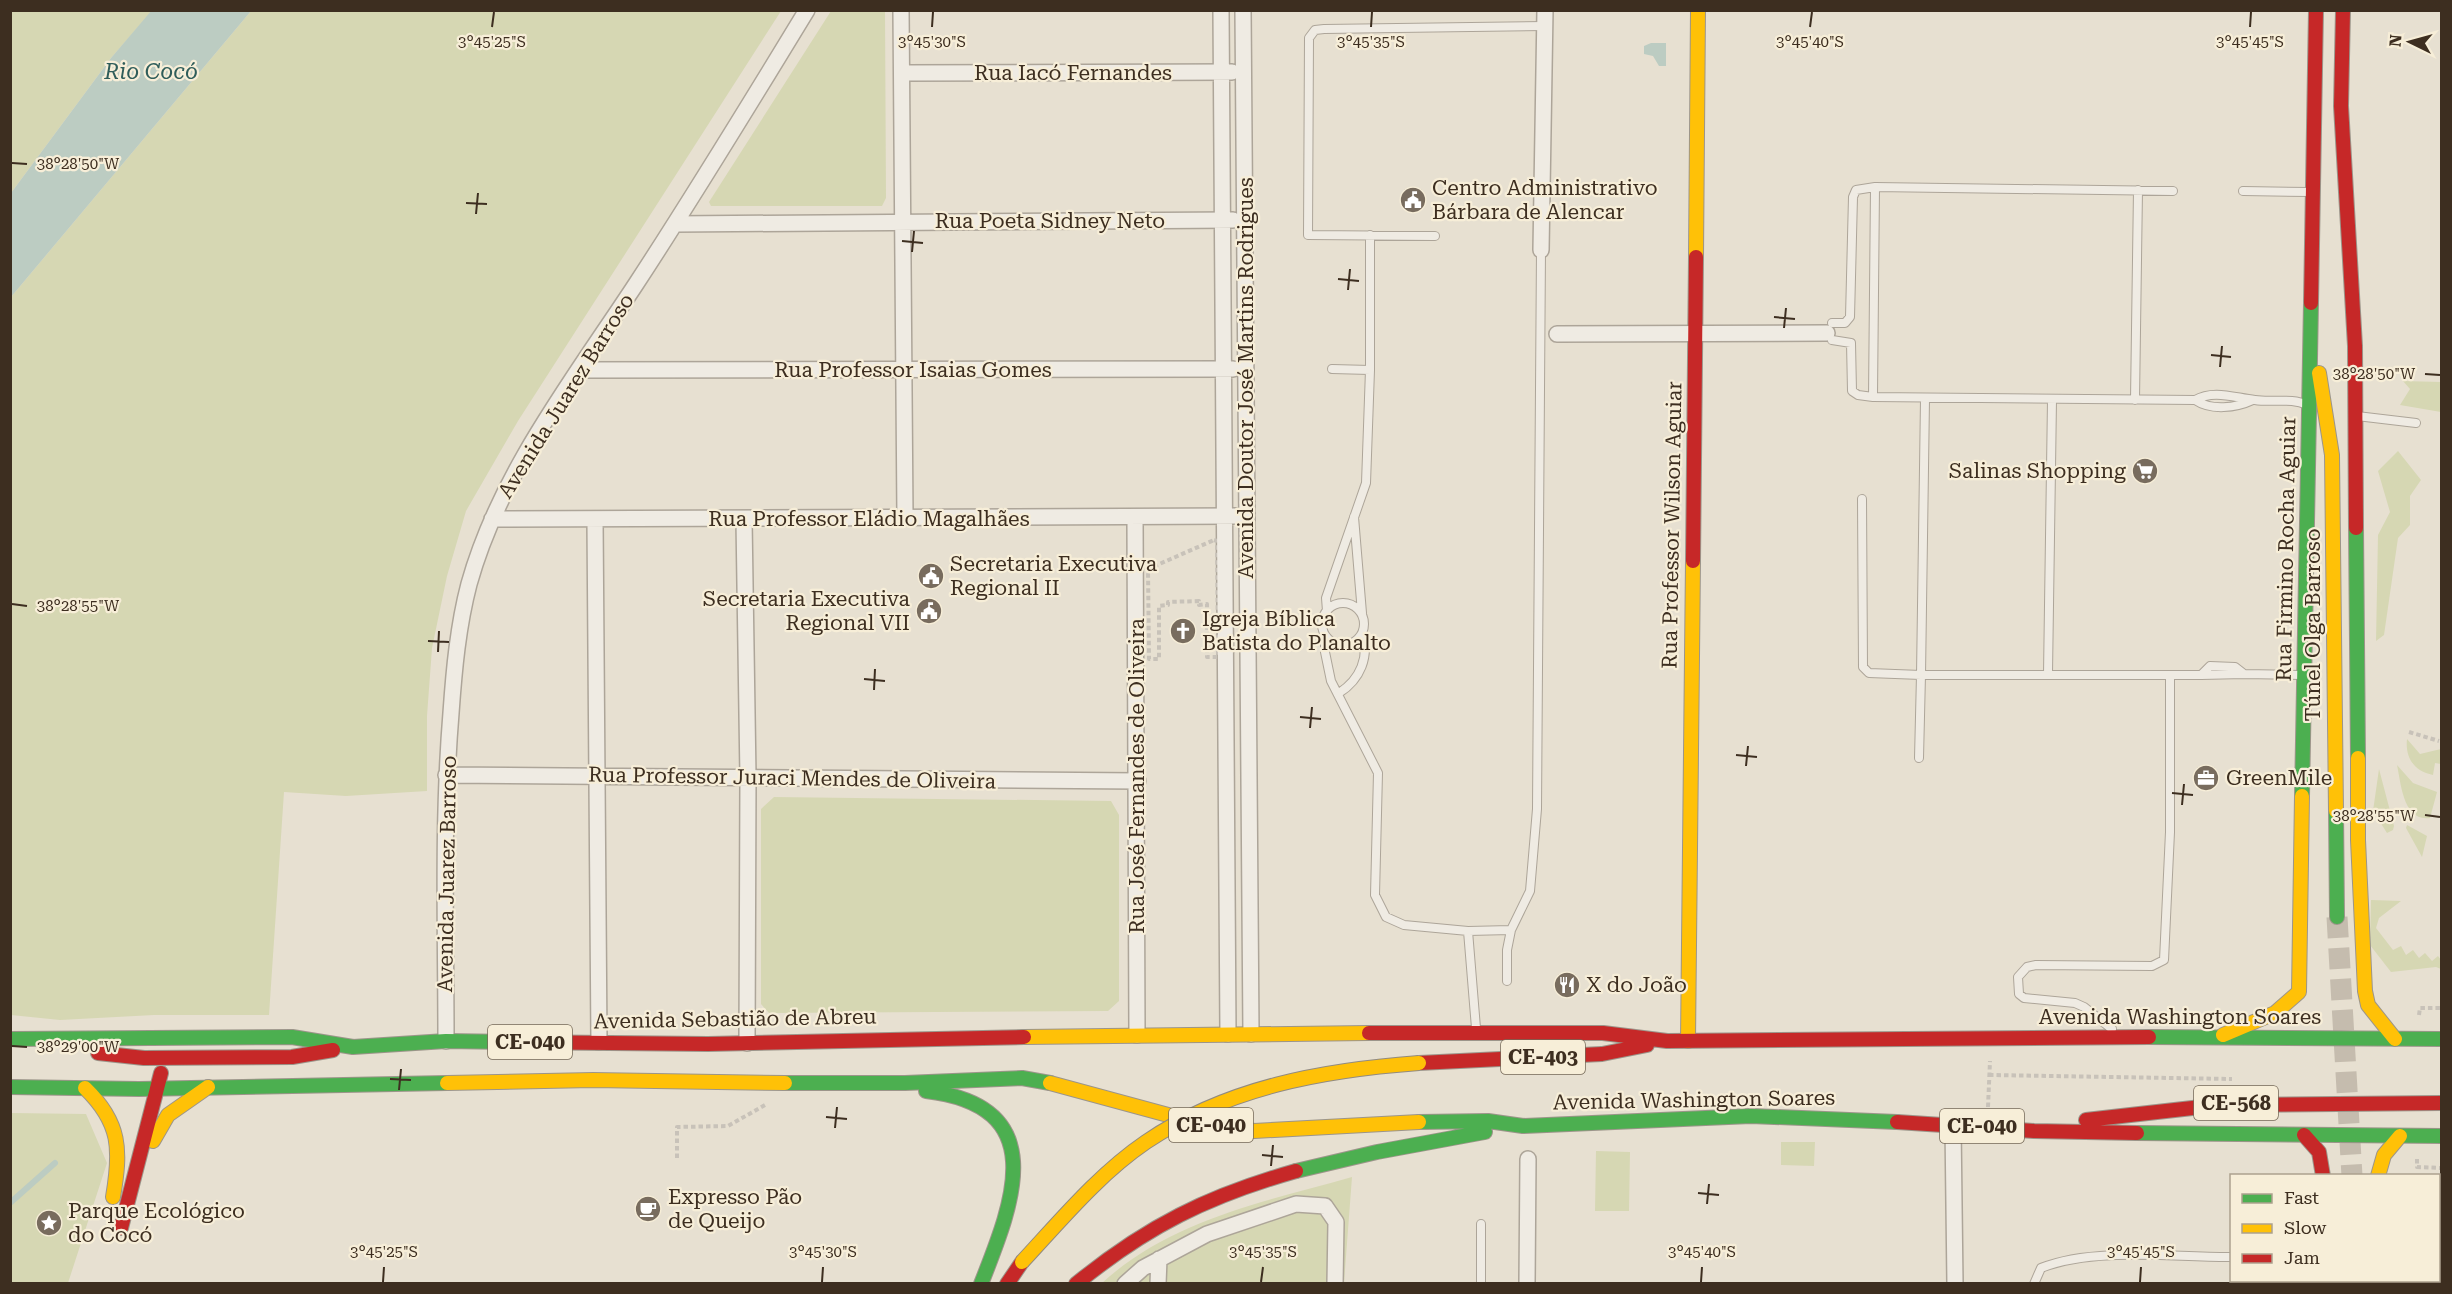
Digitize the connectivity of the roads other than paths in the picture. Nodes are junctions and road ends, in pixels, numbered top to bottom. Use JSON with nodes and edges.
{"nodes":[{"id":1,"x":807,"y":10,"type":"edge"},
{"id":2,"x":901,"y":10,"type":"edge"},
{"id":3,"x":1221,"y":10,"type":"edge"},
{"id":4,"x":1243,"y":10,"type":"edge"},
{"id":5,"x":1698,"y":10,"type":"edge"},
{"id":6,"x":2316,"y":10,"type":"edge"},
{"id":7,"x":2343,"y":10,"type":"edge"},
{"id":8,"x":1545,"y":18,"type":"edge"},
{"id":9,"x":1222,"y":72,"type":"junction"},
{"id":10,"x":1243,"y":72,"type":"junction"},
{"id":11,"x":902,"y":73,"type":"junction"},
{"id":12,"x":1875,"y":188,"type":"junction"},
{"id":13,"x":2138,"y":190,"type":"junction"},
{"id":14,"x":2173,"y":191,"type":"dead end"},
{"id":15,"x":2243,"y":191,"type":"dead end"},
{"id":16,"x":2312,"y":192,"type":"junction"},
{"id":17,"x":1224,"y":220,"type":"junction"},
{"id":18,"x":1244,"y":220,"type":"junction"},
{"id":19,"x":902,"y":221,"type":"junction"},
{"id":20,"x":675,"y":224,"type":"junction"},
{"id":21,"x":1370,"y":235,"type":"junction"},
{"id":22,"x":1435,"y":236,"type":"dead end"},
{"id":23,"x":1541,"y":250,"type":"joint"},
{"id":24,"x":1830,"y":332,"type":"junction"},
{"id":25,"x":1557,"y":334,"type":"dead end"},
{"id":26,"x":1695,"y":334,"type":"junction"},
{"id":27,"x":2310,"y":335,"type":"junction"},
{"id":28,"x":1225,"y":369,"type":"junction"},
{"id":29,"x":1246,"y":369,"type":"junction"},
{"id":30,"x":1332,"y":369,"type":"dead end"},
{"id":31,"x":579,"y":370,"type":"junction"},
{"id":32,"x":1370,"y":370,"type":"junction"},
{"id":33,"x":904,"y":371,"type":"junction"},
{"id":34,"x":1873,"y":397,"type":"junction"},
{"id":35,"x":1925,"y":399,"type":"junction"},
{"id":36,"x":2052,"y":400,"type":"junction"},
{"id":37,"x":2135,"y":400,"type":"junction"},
{"id":38,"x":2310,"y":408,"type":"junction"},
{"id":39,"x":2356,"y":415,"type":"junction"},
{"id":40,"x":2416,"y":423,"type":"dead end"},
{"id":41,"x":1862,"y":499,"type":"dead end"},
{"id":42,"x":1353,"y":513,"type":"junction"},
{"id":43,"x":1226,"y":516,"type":"junction"},
{"id":44,"x":1247,"y":516,"type":"junction"},
{"id":45,"x":1135,"y":517,"type":"junction"},
{"id":46,"x":905,"y":518,"type":"junction"},
{"id":47,"x":492,"y":519,"type":"junction"},
{"id":48,"x":595,"y":520,"type":"junction"},
{"id":49,"x":744,"y":520,"type":"junction"},
{"id":50,"x":1326,"y":611,"type":"junction"},
{"id":51,"x":1362,"y":615,"type":"junction"},
{"id":52,"x":1363,"y":633,"type":"junction"},
{"id":53,"x":1325,"y":636,"type":"junction"},
{"id":54,"x":2048,"y":674,"type":"junction"},
{"id":55,"x":1921,"y":675,"type":"junction"},
{"id":56,"x":2170,"y":675,"type":"junction"},
{"id":57,"x":2305,"y":675,"type":"junction"},
{"id":58,"x":1339,"y":693,"type":"junction"},
{"id":59,"x":1919,"y":758,"type":"dead end"},
{"id":60,"x":446,"y":775,"type":"junction"},
{"id":61,"x":598,"y":776,"type":"junction"},
{"id":62,"x":748,"y":777,"type":"junction"},
{"id":63,"x":1138,"y":781,"type":"junction"},
{"id":64,"x":2337,"y":917,"type":"tunnel mouth"},
{"id":65,"x":1511,"y":930,"type":"junction"},
{"id":66,"x":1468,"y":931,"type":"junction"},
{"id":67,"x":1507,"y":981,"type":"dead end"},
{"id":68,"x":1477,"y":1033,"type":"junction"},
{"id":69,"x":1228,"y":1034,"type":"junction"},
{"id":70,"x":1251,"y":1034,"type":"junction"},
{"id":71,"x":1137,"y":1035,"type":"junction"},
{"id":72,"x":2120,"y":1037,"type":"junction"},
{"id":73,"x":2216,"y":1038,"type":"junction"},
{"id":74,"x":10,"y":1039,"type":"edge"},
{"id":75,"x":2395,"y":1039,"type":"junction"},
{"id":76,"x":2442,"y":1039,"type":"edge"},
{"id":77,"x":446,"y":1041,"type":"junction"},
{"id":78,"x":1667,"y":1041,"type":"junction"},
{"id":79,"x":1688,"y":1041,"type":"junction"},
{"id":80,"x":599,"y":1042,"type":"junction"},
{"id":81,"x":747,"y":1043,"type":"junction"},
{"id":82,"x":353,"y":1047,"type":"junction"},
{"id":83,"x":10,"y":1049,"type":"edge"},
{"id":84,"x":708,"y":1054,"type":"junction"},
{"id":85,"x":162,"y":1058,"type":"junction"},
{"id":86,"x":140,"y":1079,"type":"junction"},
{"id":87,"x":593,"y":1080,"type":"junction"},
{"id":88,"x":708,"y":1083,"type":"junction"},
{"id":89,"x":905,"y":1083,"type":"junction"},
{"id":90,"x":10,"y":1087,"type":"edge"},
{"id":91,"x":159,"y":1087,"type":"junction"},
{"id":92,"x":208,"y":1087,"type":"junction"},
{"id":93,"x":86,"y":1088,"type":"junction"},
{"id":94,"x":2442,"y":1103,"type":"edge"},
{"id":95,"x":1522,"y":1125,"type":"junction"},
{"id":96,"x":1953,"y":1125,"type":"junction"},
{"id":97,"x":2034,"y":1131,"type":"junction"},
{"id":98,"x":131,"y":1132,"type":"dead end"},
{"id":99,"x":2304,"y":1135,"type":"junction"},
{"id":100,"x":2400,"y":1136,"type":"junction"},
{"id":101,"x":2442,"y":1136,"type":"edge"},
{"id":102,"x":1528,"y":1159,"type":"dead end"},
{"id":103,"x":2323,"y":1174,"type":"edge"},
{"id":104,"x":2379,"y":1174,"type":"edge"},
{"id":105,"x":1481,"y":1224,"type":"dead end"},
{"id":106,"x":2230,"y":1257,"type":"edge"},
{"id":107,"x":1159,"y":1259,"type":"junction"},
{"id":108,"x":981,"y":1284,"type":"edge"},
{"id":109,"x":1007,"y":1284,"type":"edge"},
{"id":110,"x":1076,"y":1284,"type":"edge"},
{"id":111,"x":1125,"y":1284,"type":"edge"},
{"id":112,"x":1158,"y":1284,"type":"edge"},
{"id":113,"x":1335,"y":1284,"type":"edge"},
{"id":114,"x":1481,"y":1284,"type":"edge"},
{"id":115,"x":1527,"y":1284,"type":"edge"},
{"id":116,"x":1956,"y":1284,"type":"edge"},
{"id":117,"x":2034,"y":1284,"type":"edge"}],
"edges":[{"from":1,"to":20,"type":"street","name":"Avenida Juarez Barroso"},
{"from":2,"to":11,"type":"street"},
{"from":3,"to":9,"type":"street","name":"Avenida Doutor José Martins Rodrigues"},
{"from":4,"to":10,"type":"street","name":"Avenida Doutor José Martins Rodrigues"},
{"from":5,"to":26,"type":"main road","name":"Rua Professor Wilson Aguiar"},
{"from":6,"to":16,"type":"main road","name":"Rua Firmino Rocha Aguiar"},
{"from":7,"to":39,"type":"main road"},
{"from":8,"to":21,"type":"lane"},
{"from":8,"to":23,"type":"street"},
{"from":9,"to":10,"type":"street","name":"Rua Iacó Fernandes"},
{"from":9,"to":11,"type":"street","name":"Rua Iacó Fernandes"},
{"from":9,"to":17,"type":"street","name":"Avenida Doutor José Martins Rodrigues"},
{"from":10,"to":18,"type":"street","name":"Avenida Doutor José Martins Rodrigues"},
{"from":11,"to":19,"type":"street"},
{"from":12,"to":13,"type":"lane"},
{"from":12,"to":24,"type":"lane"},
{"from":12,"to":34,"type":"lane"},
{"from":13,"to":14,"type":"lane"},
{"from":13,"to":37,"type":"lane"},
{"from":15,"to":16,"type":"lane"},
{"from":16,"to":27,"type":"main road","name":"Rua Firmino Rocha Aguiar"},
{"from":17,"to":18,"type":"street","name":"Rua Poeta Sidney Neto"},
{"from":17,"to":19,"type":"street","name":"Rua Poeta Sidney Neto"},
{"from":17,"to":28,"type":"street","name":"Avenida Doutor José Martins Rodrigues"},
{"from":18,"to":29,"type":"street","name":"Avenida Doutor José Martins Rodrigues"},
{"from":19,"to":20,"type":"street","name":"Rua Poeta Sidney Neto"},
{"from":19,"to":33,"type":"street"},
{"from":20,"to":31,"type":"street","name":"Avenida Juarez Barroso"},
{"from":21,"to":22,"type":"lane"},
{"from":21,"to":32,"type":"lane"},
{"from":23,"to":65,"type":"lane"},
{"from":24,"to":26,"type":"street"},
{"from":24,"to":34,"type":"lane"},
{"from":25,"to":26,"type":"street"},
{"from":26,"to":79,"type":"main road","name":"Rua Professor Wilson Aguiar"},
{"from":27,"to":38,"type":"main road","name":"Rua Firmino Rocha Aguiar"},
{"from":27,"to":64,"type":"main road","name":"Túnel Olga Barroso"},
{"from":28,"to":29,"type":"street","name":"Rua Professor Isaias Gomes"},
{"from":28,"to":33,"type":"street","name":"Rua Professor Isaias Gomes"},
{"from":28,"to":43,"type":"street","name":"Avenida Doutor José Martins Rodrigues"},
{"from":29,"to":44,"type":"street","name":"Avenida Doutor José Martins Rodrigues"},
{"from":30,"to":32,"type":"lane"},
{"from":31,"to":33,"type":"street","name":"Rua Professor Isaias Gomes"},
{"from":31,"to":47,"type":"street","name":"Avenida Juarez Barroso"},
{"from":32,"to":42,"type":"lane"},
{"from":33,"to":46,"type":"street"},
{"from":34,"to":35,"type":"lane"},
{"from":35,"to":36,"type":"lane"},
{"from":35,"to":55,"type":"lane"},
{"from":36,"to":37,"type":"lane"},
{"from":36,"to":54,"type":"lane"},
{"from":37,"to":38,"type":"lane"},
{"from":38,"to":57,"type":"main road","name":"Rua Firmino Rocha Aguiar"},
{"from":39,"to":40,"type":"lane"},
{"from":39,"to":75,"type":"main road"},
{"from":41,"to":55,"type":"lane"},
{"from":42,"to":50,"type":"lane"},
{"from":42,"to":51,"type":"lane"},
{"from":43,"to":44,"type":"street","name":"Rua Professor Eládio Magalhães"},
{"from":43,"to":45,"type":"street","name":"Rua Professor Eládio Magalhães"},
{"from":43,"to":69,"type":"street","name":"Avenida Doutor José Martins Rodrigues"},
{"from":44,"to":70,"type":"street","name":"Avenida Doutor José Martins Rodrigues"},
{"from":45,"to":46,"type":"street","name":"Rua Professor Eládio Magalhães"},
{"from":45,"to":63,"type":"street","name":"Rua José Fernandes de Oliveira"},
{"from":46,"to":49,"type":"street","name":"Rua Professor Eládio Magalhães"},
{"from":47,"to":48,"type":"street","name":"Rua Professor Eládio Magalhães"},
{"from":47,"to":60,"type":"street","name":"Avenida Juarez Barroso"},
{"from":48,"to":49,"type":"street","name":"Rua Professor Eládio Magalhães"},
{"from":48,"to":61,"type":"street"},
{"from":49,"to":62,"type":"street"},
{"from":50,"to":51,"type":"lane"},
{"from":50,"to":53,"type":"lane"},
{"from":51,"to":52,"type":"lane"},
{"from":52,"to":53,"type":"lane"},
{"from":52,"to":58,"type":"lane"},
{"from":53,"to":58,"type":"lane"},
{"from":54,"to":55,"type":"lane"},
{"from":54,"to":56,"type":"lane"},
{"from":55,"to":59,"type":"lane"},
{"from":56,"to":57,"type":"lane"},
{"from":56,"to":72,"type":"lane"},
{"from":57,"to":73,"type":"main road","name":"Rua Firmino Rocha Aguiar"},
{"from":58,"to":66,"type":"lane"},
{"from":60,"to":61,"type":"street","name":"Rua Professor Juraci Mendes de Oliveira"},
{"from":60,"to":77,"type":"street","name":"Avenida Juarez Barroso"},
{"from":61,"to":62,"type":"street","name":"Rua Professor Juraci Mendes de Oliveira"},
{"from":61,"to":80,"type":"street"},
{"from":62,"to":63,"type":"street","name":"Rua Professor Juraci Mendes de Oliveira"},
{"from":62,"to":81,"type":"street"},
{"from":63,"to":71,"type":"street","name":"Rua José Fernandes de Oliveira"},
{"from":65,"to":66,"type":"lane"},
{"from":65,"to":67,"type":"lane"},
{"from":66,"to":68,"type":"lane"},
{"from":68,"to":70,"type":"main road","name":"Avenida Washington Soares","number":"CE-040"},
{"from":68,"to":78,"type":"main road","name":"Avenida Washington Soares","number":"CE-040"},
{"from":69,"to":70,"type":"main road","name":"Avenida Washington Soares","number":"CE-040"},
{"from":69,"to":71,"type":"main road","name":"Avenida Washington Soares","number":"CE-040"},
{"from":71,"to":81,"type":"main road","name":"Avenida Sebastião de Abreu","number":"CE-040"},
{"from":72,"to":73,"type":"main road","name":"Avenida Washington Soares","number":"CE-040"},
{"from":72,"to":79,"type":"main road","name":"Avenida Washington Soares","number":"CE-040"},
{"from":73,"to":75,"type":"main road","name":"Avenida Washington Soares","number":"CE-040"},
{"from":74,"to":82,"type":"main road","name":"Avenida Sebastião de Abreu","number":"CE-040"},
{"from":75,"to":76,"type":"main road","name":"Avenida Washington Soares","number":"CE-040"},
{"from":77,"to":80,"type":"main road","name":"Avenida Sebastião de Abreu","number":"CE-040"},
{"from":77,"to":82,"type":"main road","name":"Avenida Sebastião de Abreu","number":"CE-040"},
{"from":78,"to":79,"type":"main road","name":"Avenida Washington Soares","number":"CE-040"},
{"from":78,"to":109,"type":"main road","name":"Avenida Washington Soares","number":"CE-403","bridge":true},
{"from":80,"to":84,"type":"main road","name":"Avenida Sebastião de Abreu","number":"CE-040"},
{"from":80,"to":87,"type":"main road"},
{"from":81,"to":84,"type":"main road","name":"Avenida Sebastião de Abreu","number":"CE-040"},
{"from":82,"to":85,"type":"main road"},
{"from":83,"to":86,"type":"main road"},
{"from":84,"to":88,"type":"main road"},
{"from":85,"to":86,"type":"main road"},
{"from":85,"to":91,"type":"main road"},
{"from":86,"to":91,"type":"main road","number":"CE-040"},
{"from":86,"to":93,"type":"main road","number":"CE-040"},
{"from":87,"to":88,"type":"main road","number":"CE-040"},
{"from":87,"to":92,"type":"main road","number":"CE-040"},
{"from":88,"to":89,"type":"main road","number":"CE-040"},
{"from":89,"to":95,"type":"main road","name":"Avenida Washington Soares","number":"CE-040"},
{"from":89,"to":108,"type":"main road"},
{"from":90,"to":93,"type":"main road","number":"CE-040"},
{"from":91,"to":92,"type":"main road","number":"CE-040"},
{"from":91,"to":92,"type":"main road"},
{"from":93,"to":98,"type":"main road"},
{"from":94,"to":97,"type":"main road","number":"CE-568"},
{"from":95,"to":96,"type":"main road","name":"Avenida Washington Soares","number":"CE-040"},
{"from":95,"to":110,"type":"main road","name":"Avenida Washington Soares"},
{"from":96,"to":97,"type":"main road","name":"Avenida Washington Soares","number":"CE-040"},
{"from":96,"to":116,"type":"street"},
{"from":97,"to":99,"type":"main road","name":"Avenida Washington Soares","number":"CE-040"},
{"from":99,"to":100,"type":"main road","name":"Avenida Washington Soares","number":"CE-040"},
{"from":99,"to":103,"type":"main road"},
{"from":100,"to":101,"type":"main road","name":"Avenida Washington Soares","number":"CE-040"},
{"from":100,"to":104,"type":"main road"},
{"from":102,"to":115,"type":"street"},
{"from":105,"to":114,"type":"lane"},
{"from":106,"to":117,"type":"lane"},
{"from":107,"to":111,"type":"street"},
{"from":107,"to":112,"type":"street"},
{"from":107,"to":113,"type":"street"}]}
